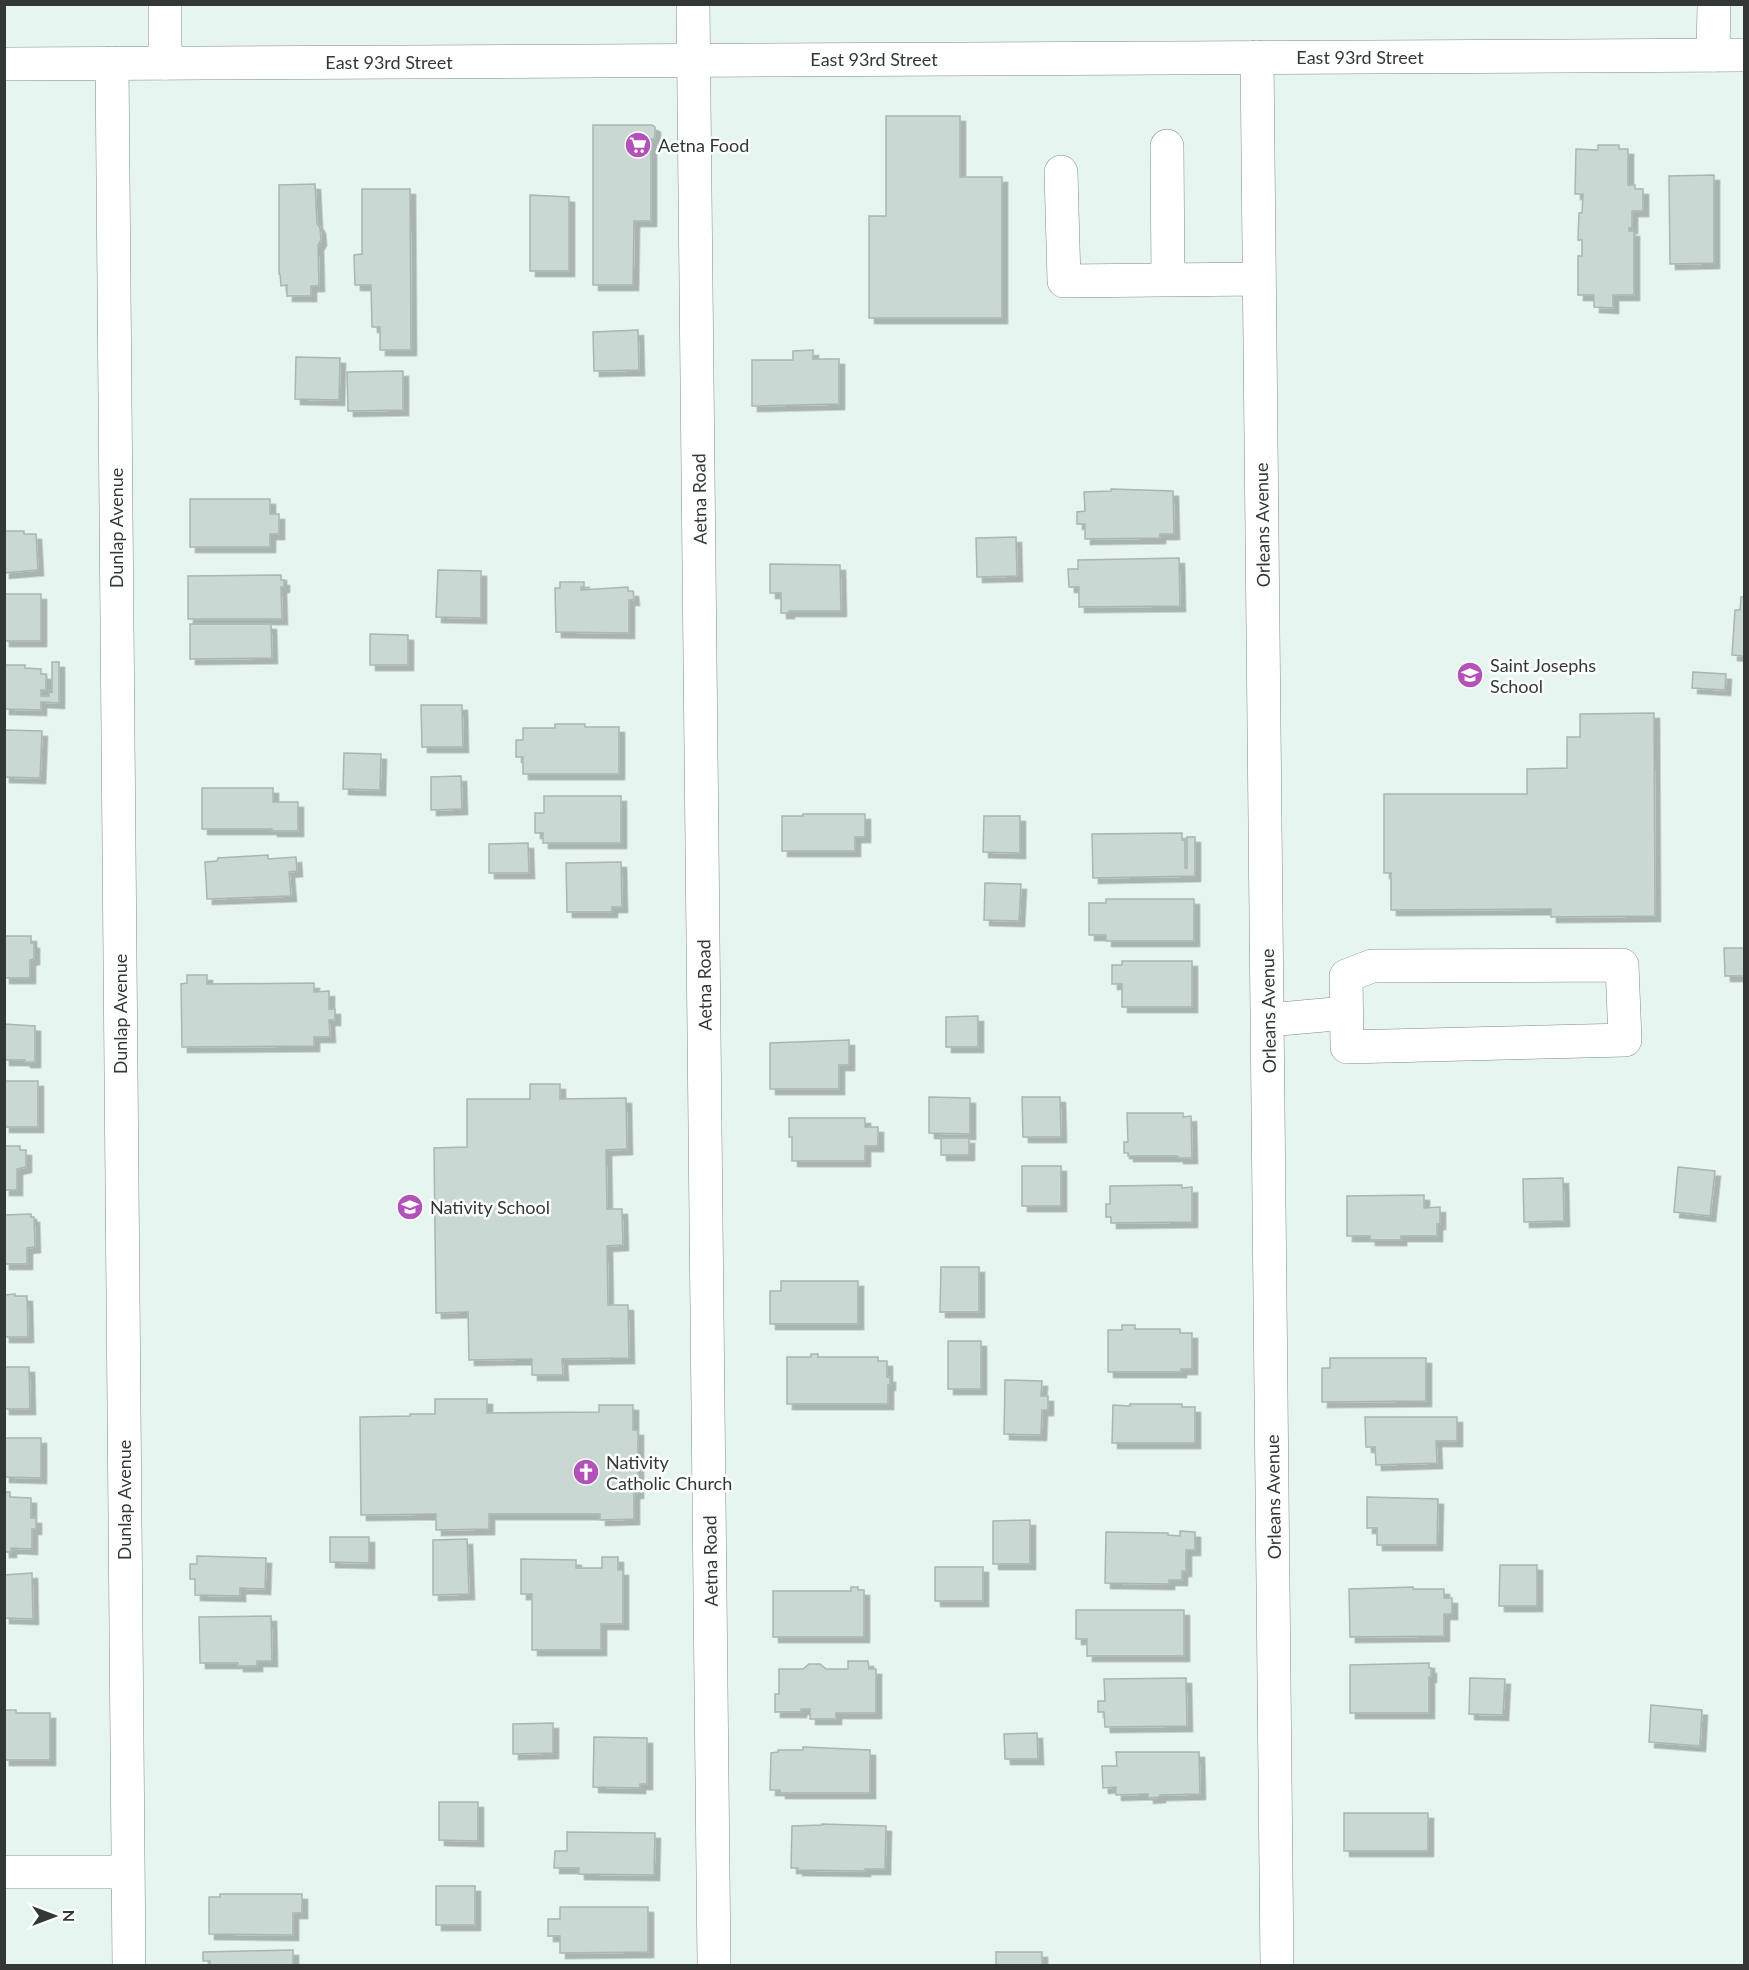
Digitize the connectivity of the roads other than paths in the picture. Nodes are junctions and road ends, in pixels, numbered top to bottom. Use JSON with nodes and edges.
{"nodes":[{"id":1,"x":165,"y":4,"type":"edge"},
{"id":2,"x":693,"y":4,"type":"edge"},
{"id":3,"x":1714,"y":4,"type":"edge"},
{"id":4,"x":1729,"y":55,"type":"edge"},
{"id":5,"x":1257,"y":57,"type":"junction"},
{"id":6,"x":694,"y":60,"type":"junction"},
{"id":7,"x":112,"y":63,"type":"junction"},
{"id":8,"x":165,"y":63,"type":"junction"},
{"id":9,"x":4,"y":64,"type":"edge"},
{"id":10,"x":1167,"y":146,"type":"dead end"},
{"id":11,"x":1061,"y":172,"type":"dead end"},
{"id":12,"x":1259,"y":279,"type":"junction"},
{"id":13,"x":1168,"y":280,"type":"junction"},
{"id":14,"x":1346,"y":1013,"type":"junction"},
{"id":15,"x":1268,"y":1020,"type":"junction"},
{"id":16,"x":4,"y":1872,"type":"edge"},
{"id":17,"x":128,"y":1872,"type":"junction"},
{"id":18,"x":129,"y":1965,"type":"edge"},
{"id":19,"x":714,"y":1965,"type":"edge"},
{"id":20,"x":1277,"y":1965,"type":"edge"}],
"edges":[{"from":1,"to":8,"type":"street"},
{"from":2,"to":6,"type":"street","name":"Aetna Road"},
{"from":3,"to":4,"type":"street"},
{"from":4,"to":5,"type":"street","name":"East 93rd Street"},
{"from":5,"to":6,"type":"street","name":"East 93rd Street"},
{"from":5,"to":12,"type":"street","name":"Orleans Avenue"},
{"from":6,"to":8,"type":"street","name":"East 93rd Street"},
{"from":6,"to":19,"type":"street","name":"Aetna Road"},
{"from":7,"to":8,"type":"street","name":"East 93rd Street"},
{"from":7,"to":9,"type":"street","name":"East 93rd Street"},
{"from":7,"to":17,"type":"street","name":"Dunlap Avenue"},
{"from":10,"to":13,"type":"street"},
{"from":11,"to":13,"type":"street"},
{"from":12,"to":13,"type":"street"},
{"from":12,"to":15,"type":"street","name":"Orleans Avenue"},
{"from":14,"to":14,"type":"street"},
{"from":14,"to":15,"type":"street"},
{"from":15,"to":20,"type":"street","name":"Orleans Avenue"},
{"from":16,"to":17,"type":"street"},
{"from":17,"to":18,"type":"street","name":"Dunlap Avenue"}]}
